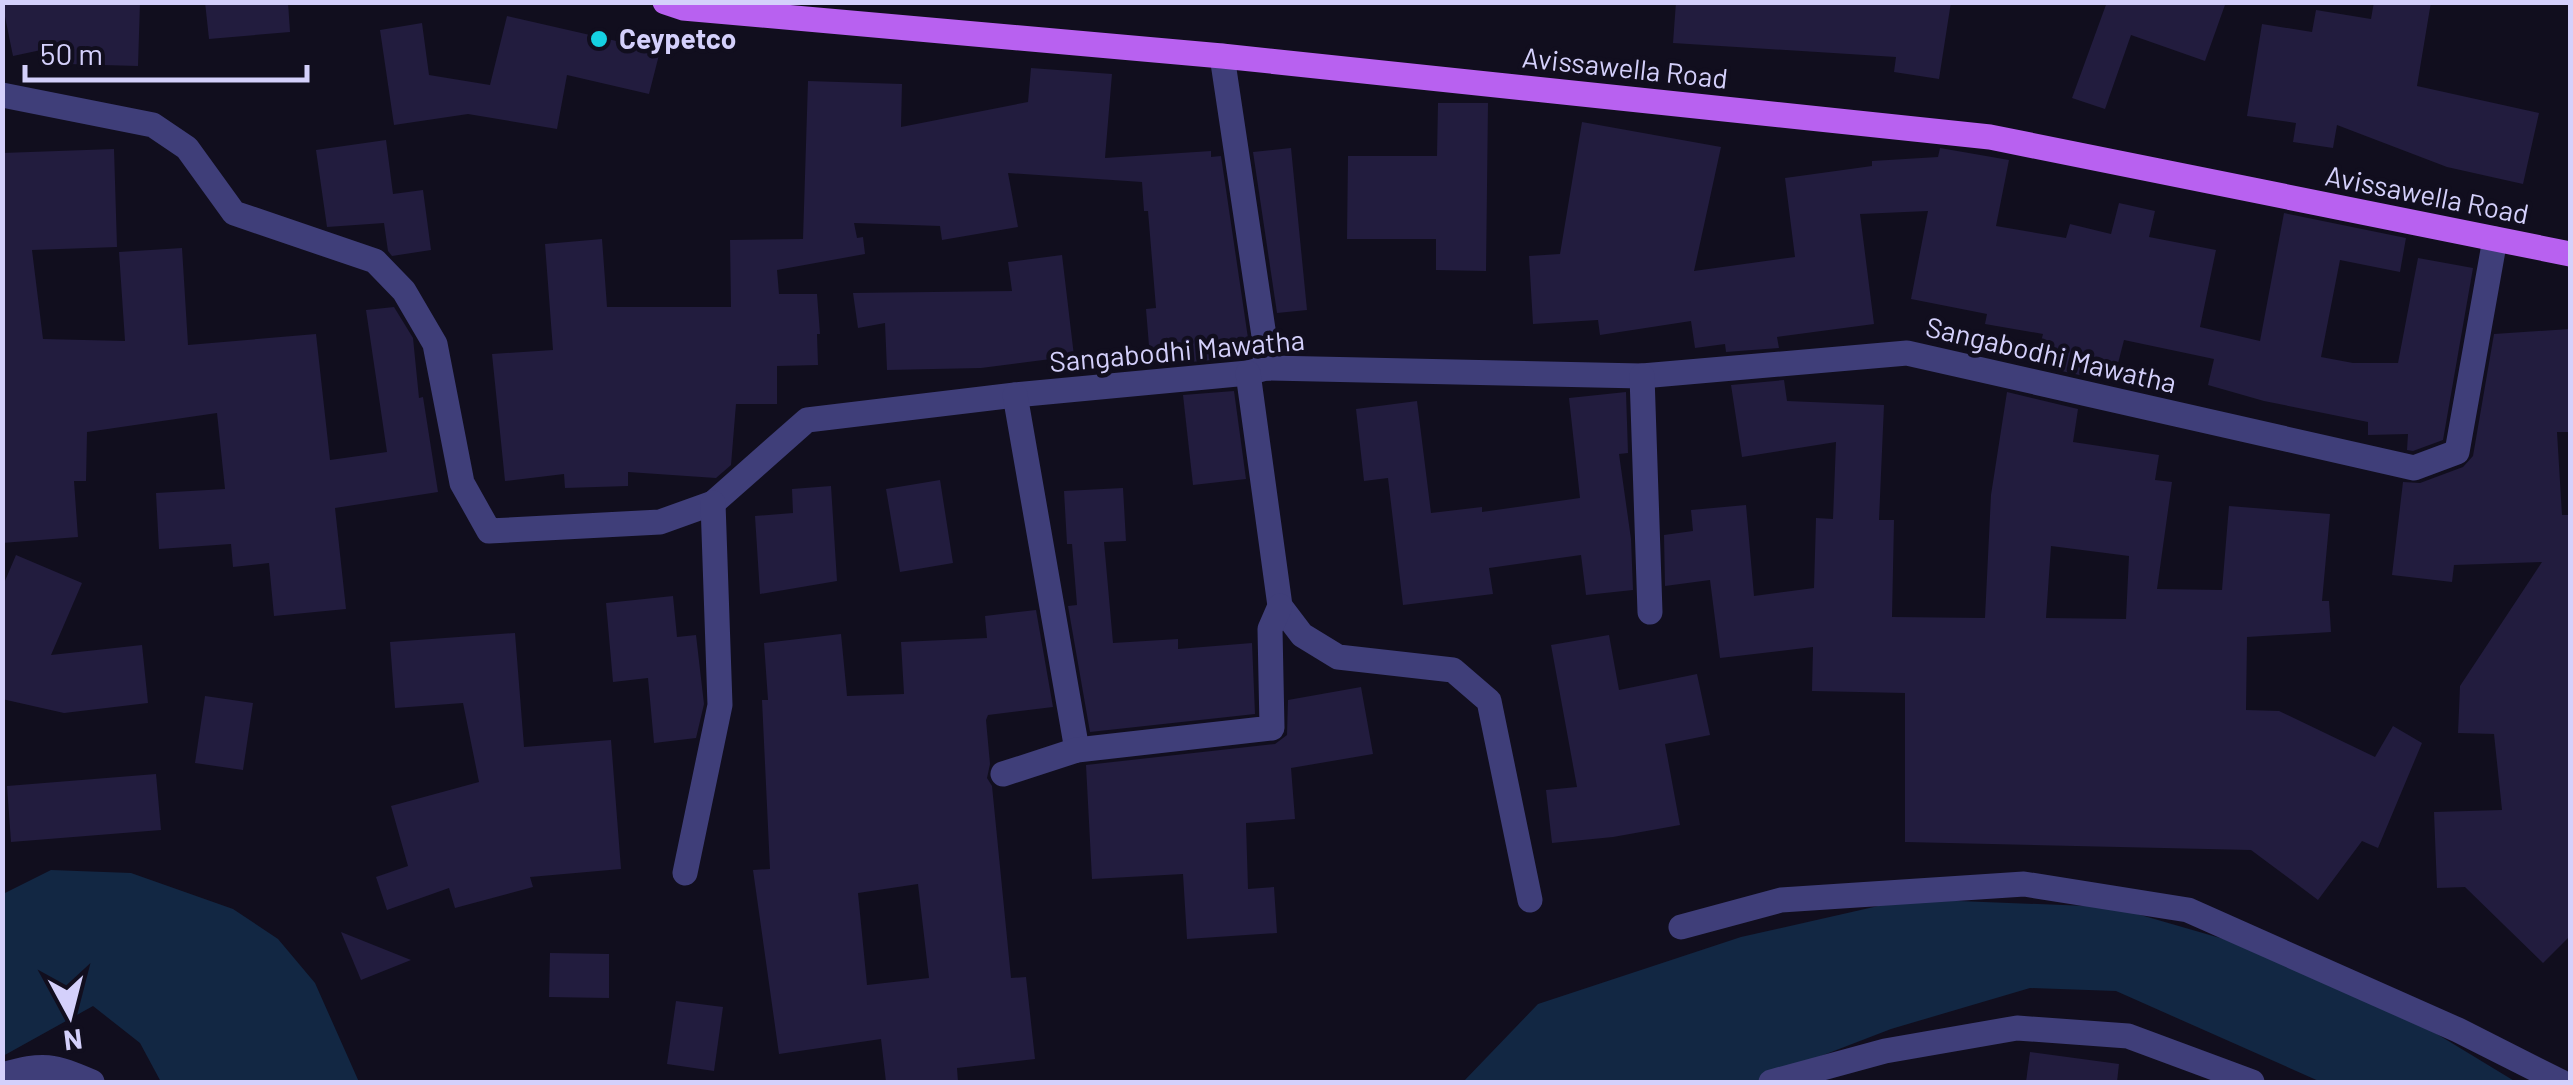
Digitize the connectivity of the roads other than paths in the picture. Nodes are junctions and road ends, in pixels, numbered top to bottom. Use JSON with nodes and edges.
{"nodes":[{"id":1,"x":665,"y":2,"type":"edge"},
{"id":2,"x":1222,"y":56,"type":"junction"},
{"id":3,"x":2,"y":95,"type":"edge"},
{"id":4,"x":2495,"y":239,"type":"junction"},
{"id":5,"x":2570,"y":254,"type":"edge"},
{"id":6,"x":1257,"y":370,"type":"junction"},
{"id":7,"x":1642,"y":376,"type":"junction"},
{"id":8,"x":1015,"y":395,"type":"junction"},
{"id":9,"x":713,"y":503,"type":"junction"},
{"id":10,"x":1280,"y":606,"type":"junction"},
{"id":11,"x":1650,"y":612,"type":"dead end"},
{"id":12,"x":1077,"y":750,"type":"junction"},
{"id":13,"x":1003,"y":774,"type":"dead end"},
{"id":14,"x":685,"y":872,"type":"dead end"},
{"id":15,"x":1530,"y":900,"type":"dead end"},
{"id":16,"x":1681,"y":927,"type":"dead end"},
{"id":17,"x":2,"y":1076,"type":"edge"},
{"id":18,"x":92,"y":1082,"type":"edge"},
{"id":19,"x":1771,"y":1082,"type":"edge"},
{"id":20,"x":2252,"y":1082,"type":"edge"},
{"id":21,"x":2561,"y":1082,"type":"edge"}],
"edges":[{"from":1,"to":2,"type":"main road","name":"Avissawella Road"},
{"from":2,"to":4,"type":"main road","name":"Avissawella Road"},
{"from":2,"to":6,"type":"street"},
{"from":3,"to":9,"type":"street","name":"Sangabodhi Mawatha"},
{"from":4,"to":5,"type":"main road","name":"Avissawella Road"},
{"from":4,"to":7,"type":"street","name":"Sangabodhi Mawatha"},
{"from":6,"to":7,"type":"street","name":"Sangabodhi Mawatha"},
{"from":6,"to":8,"type":"street","name":"Sangabodhi Mawatha"},
{"from":6,"to":10,"type":"street"},
{"from":7,"to":11,"type":"street"},
{"from":8,"to":9,"type":"street","name":"Sangabodhi Mawatha"},
{"from":8,"to":12,"type":"street"},
{"from":9,"to":14,"type":"street"},
{"from":10,"to":12,"type":"street"},
{"from":10,"to":15,"type":"street"},
{"from":12,"to":13,"type":"street"},
{"from":16,"to":21,"type":"street"},
{"from":17,"to":18,"type":"street"},
{"from":19,"to":20,"type":"street"}]}
